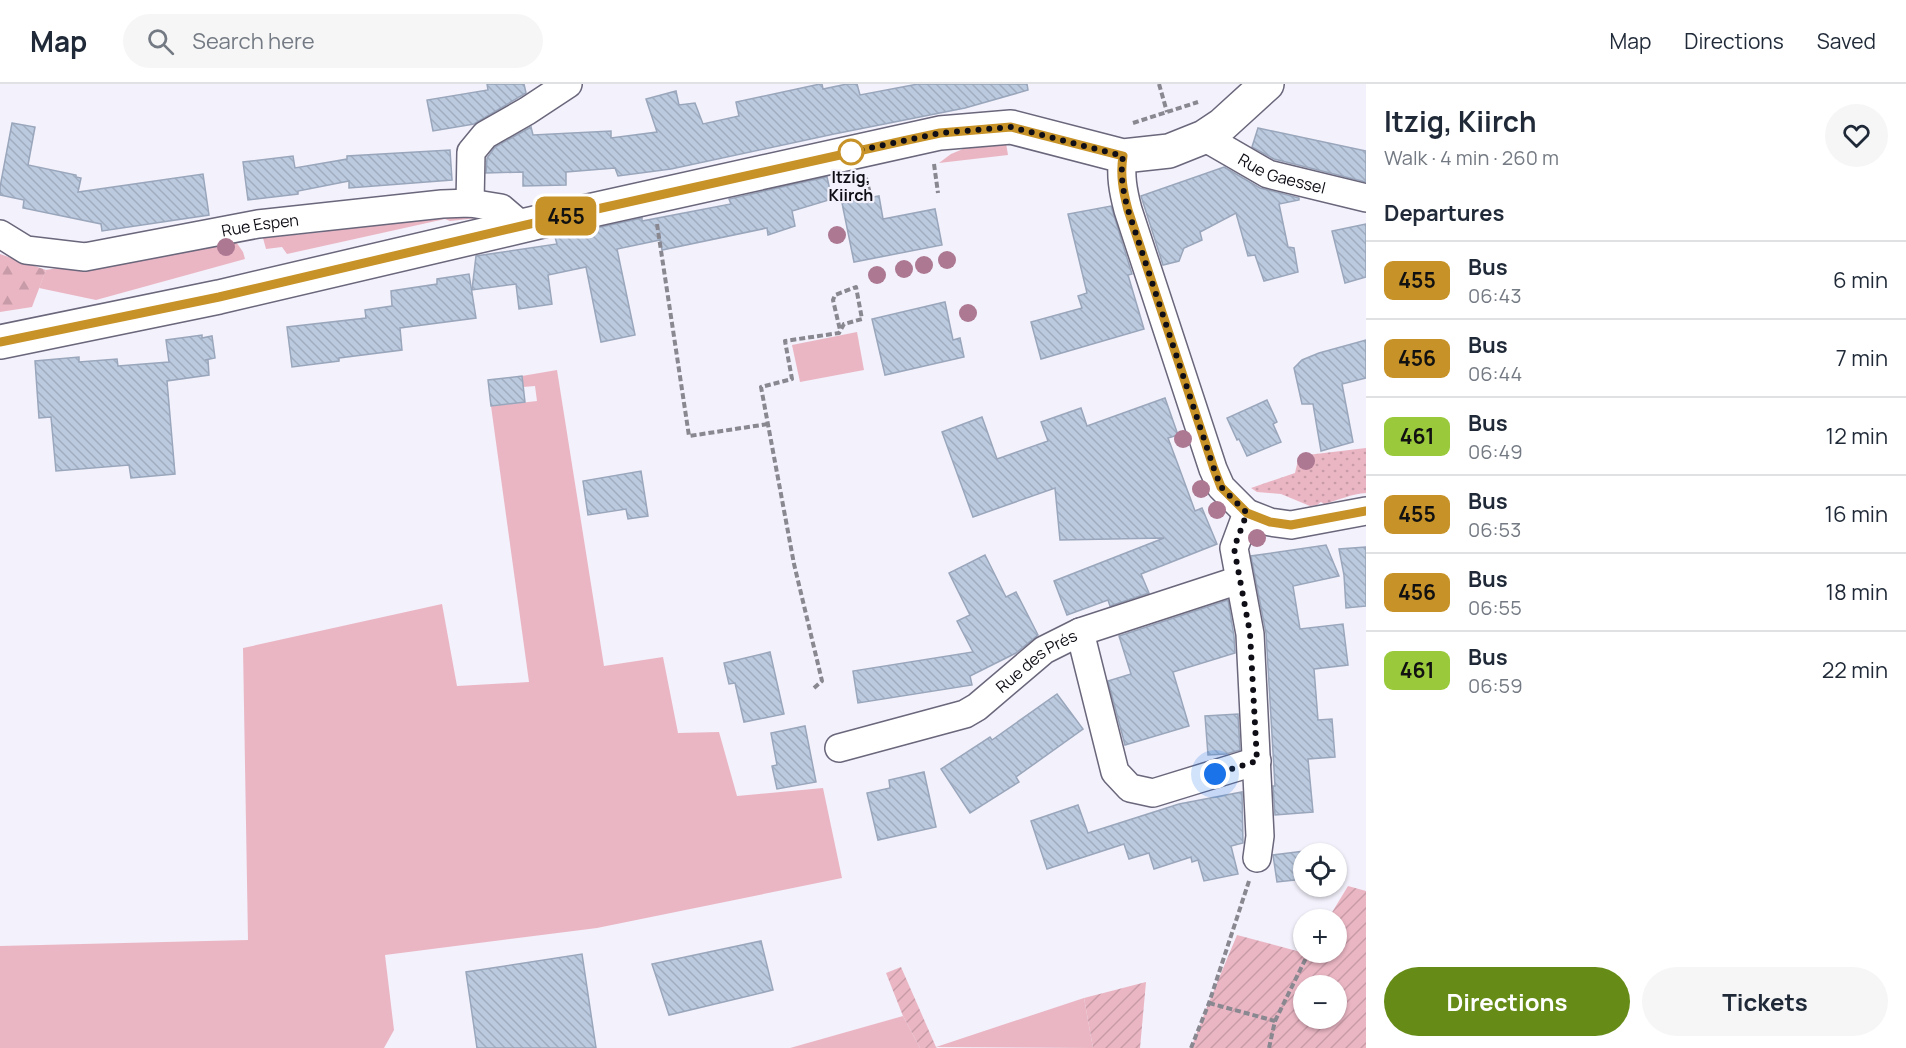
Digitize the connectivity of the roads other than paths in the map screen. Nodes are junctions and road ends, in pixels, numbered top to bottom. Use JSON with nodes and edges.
{"nodes":[{"id":1,"x":568,"y":84,"type":"edge"},
{"id":2,"x":1267,"y":84,"type":"edge"},
{"id":3,"x":1204,"y":137,"type":"junction"},
{"id":4,"x":1123,"y":156,"type":"junction"},
{"id":5,"x":1366,"y":198,"type":"edge"},
{"id":6,"x":470,"y":203,"type":"junction"},
{"id":7,"x":522,"y":226,"type":"junction"},
{"id":8,"x":0,"y":234,"type":"edge"},
{"id":9,"x":0,"y":342,"type":"edge"},
{"id":10,"x":1366,"y":511,"type":"edge"},
{"id":11,"x":1247,"y":513,"type":"junction"},
{"id":12,"x":1239,"y":580,"type":"junction"},
{"id":13,"x":1080,"y":632,"type":"junction"},
{"id":14,"x":839,"y":748,"type":"dead end"},
{"id":15,"x":1257,"y":761,"type":"junction"},
{"id":16,"x":1257,"y":858,"type":"road end"}],
"edges":[{"from":1,"to":6,"type":"street"},
{"from":2,"to":3,"type":"main road"},
{"from":3,"to":4,"type":"main road"},
{"from":3,"to":5,"type":"street","name":"Rue Gaessel"},
{"from":4,"to":7,"type":"main road"},
{"from":4,"to":11,"type":"street"},
{"from":6,"to":7,"type":"street","name":"Rue Espen"},
{"from":6,"to":8,"type":"street","name":"Rue Espen"},
{"from":7,"to":9,"type":"main road"},
{"from":10,"to":11,"type":"street"},
{"from":11,"to":12,"type":"street"},
{"from":12,"to":13,"type":"street","name":"Rue des Prés"},
{"from":12,"to":15,"type":"street"},
{"from":13,"to":14,"type":"street","name":"Rue des Prés"},
{"from":13,"to":15,"type":"street"},
{"from":15,"to":16,"type":"street"}]}
